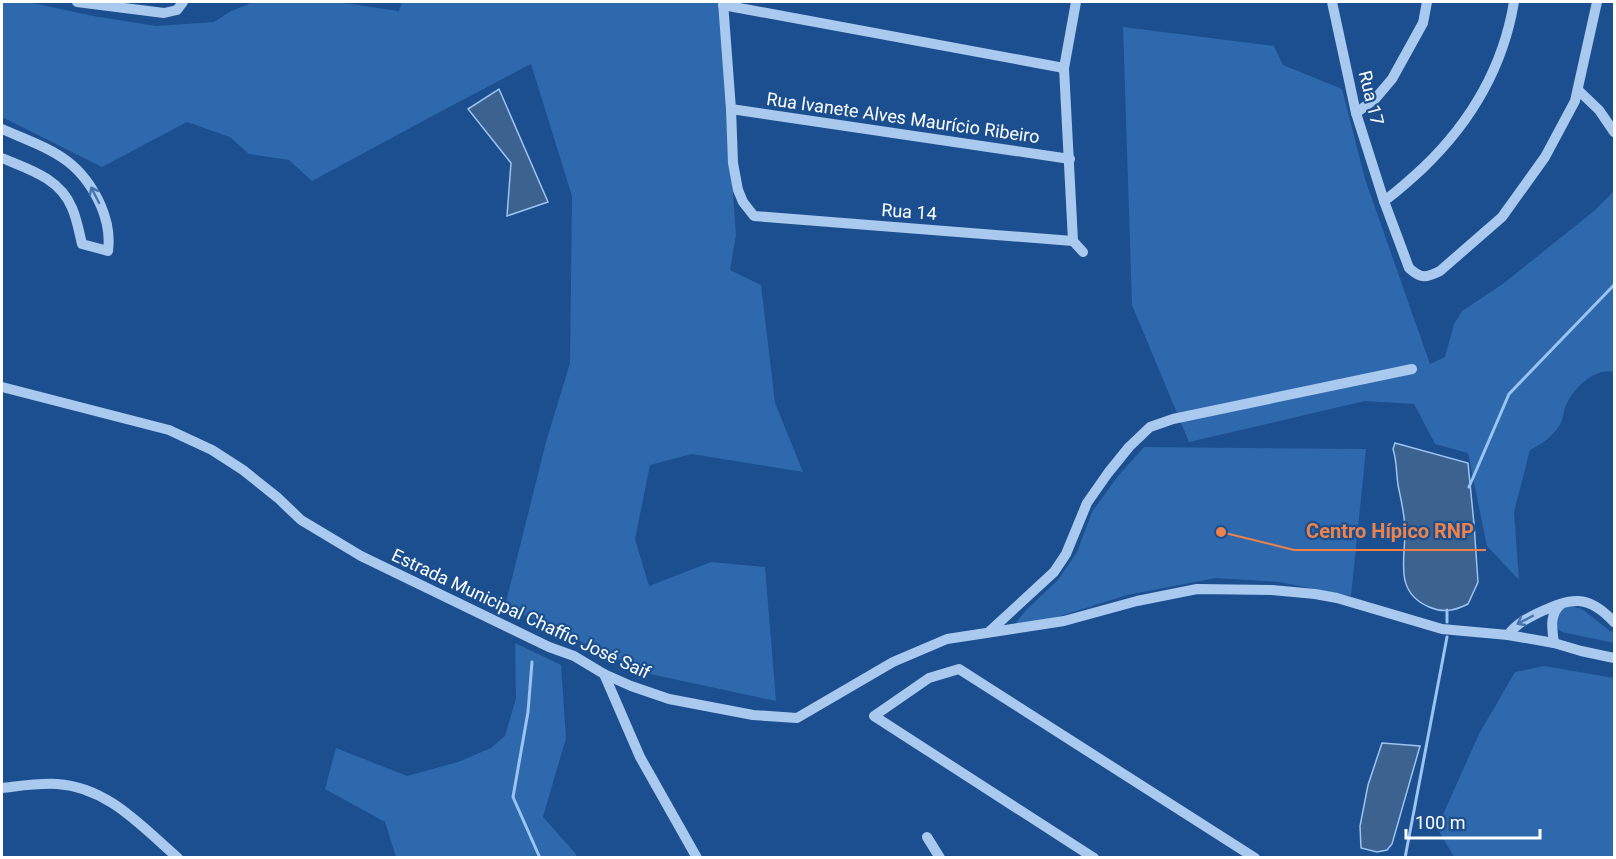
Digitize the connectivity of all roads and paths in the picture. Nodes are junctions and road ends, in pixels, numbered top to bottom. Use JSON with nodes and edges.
{"nodes":[{"id":1,"x":77,"y":2,"type":"edge"},
{"id":2,"x":1076,"y":2,"type":"edge"},
{"id":3,"x":1332,"y":2,"type":"edge"},
{"id":4,"x":1427,"y":2,"type":"edge"},
{"id":5,"x":1514,"y":2,"type":"edge"},
{"id":6,"x":1597,"y":2,"type":"edge"},
{"id":7,"x":723,"y":3,"type":"edge"},
{"id":8,"x":180,"y":6,"type":"edge"},
{"id":9,"x":1064,"y":68,"type":"junction"},
{"id":10,"x":1578,"y":90,"type":"junction"},
{"id":11,"x":731,"y":109,"type":"junction"},
{"id":12,"x":1356,"y":113,"type":"junction"},
{"id":13,"x":2,"y":129,"type":"edge"},
{"id":14,"x":1614,"y":132,"type":"edge"},
{"id":15,"x":2,"y":158,"type":"edge"},
{"id":16,"x":1070,"y":159,"type":"junction"},
{"id":17,"x":1384,"y":201,"type":"junction"},
{"id":18,"x":1073,"y":241,"type":"junction"},
{"id":19,"x":1083,"y":252,"type":"dead end"},
{"id":20,"x":1412,"y":369,"type":"dead end"},
{"id":21,"x":2,"y":387,"type":"edge"},
{"id":22,"x":1561,"y":603,"type":"junction"},
{"id":23,"x":1614,"y":622,"type":"edge"},
{"id":24,"x":990,"y":632,"type":"junction"},
{"id":25,"x":1508,"y":635,"type":"junction"},
{"id":26,"x":1554,"y":643,"type":"junction"},
{"id":27,"x":1614,"y":658,"type":"edge"},
{"id":28,"x":604,"y":674,"type":"junction"},
{"id":29,"x":2,"y":788,"type":"edge"},
{"id":30,"x":927,"y":837,"type":"dead end"},
{"id":31,"x":178,"y":858,"type":"edge"},
{"id":32,"x":697,"y":858,"type":"edge"},
{"id":33,"x":940,"y":858,"type":"edge"},
{"id":34,"x":1094,"y":858,"type":"edge"},
{"id":35,"x":1255,"y":858,"type":"edge"}],
"edges":[{"from":1,"to":8,"type":"street"},
{"from":2,"to":9,"type":"street"},
{"from":3,"to":12,"type":"street","name":"Rua 17"},
{"from":4,"to":12,"type":"street"},
{"from":5,"to":17,"type":"street"},
{"from":6,"to":10,"type":"street"},
{"from":7,"to":9,"type":"street"},
{"from":7,"to":11,"type":"street"},
{"from":9,"to":16,"type":"street"},
{"from":10,"to":14,"type":"street"},
{"from":10,"to":17,"type":"street","name":"Rua 17"},
{"from":11,"to":16,"type":"street","name":"Rua lvanete Alves Maurício Ribeiro"},
{"from":11,"to":18,"type":"street","name":"Rua 14"},
{"from":12,"to":17,"type":"street","name":"Rua 17"},
{"from":15,"to":13,"type":"street","one_way":true},
{"from":16,"to":18,"type":"street"},
{"from":18,"to":19,"type":"street"},
{"from":20,"to":24,"type":"street"},
{"from":21,"to":28,"type":"street","name":"Estrada Municipal Chaffic José Saif"},
{"from":22,"to":23,"type":"street"},
{"from":22,"to":25,"type":"street","one_way":true},
{"from":22,"to":26,"type":"street"},
{"from":24,"to":25,"type":"street","name":"Estrada Municipal Chaffic José Saif"},
{"from":24,"to":28,"type":"street","name":"Estrada Municipal Chaffic José Saif"},
{"from":25,"to":26,"type":"street","name":"Estrada Municipal Chaffic José Saif"},
{"from":26,"to":27,"type":"street","name":"Estrada Municipal Chaffic José Saif"},
{"from":28,"to":32,"type":"street"},
{"from":29,"to":31,"type":"street"},
{"from":30,"to":33,"type":"street"},
{"from":34,"to":35,"type":"street"}]}
